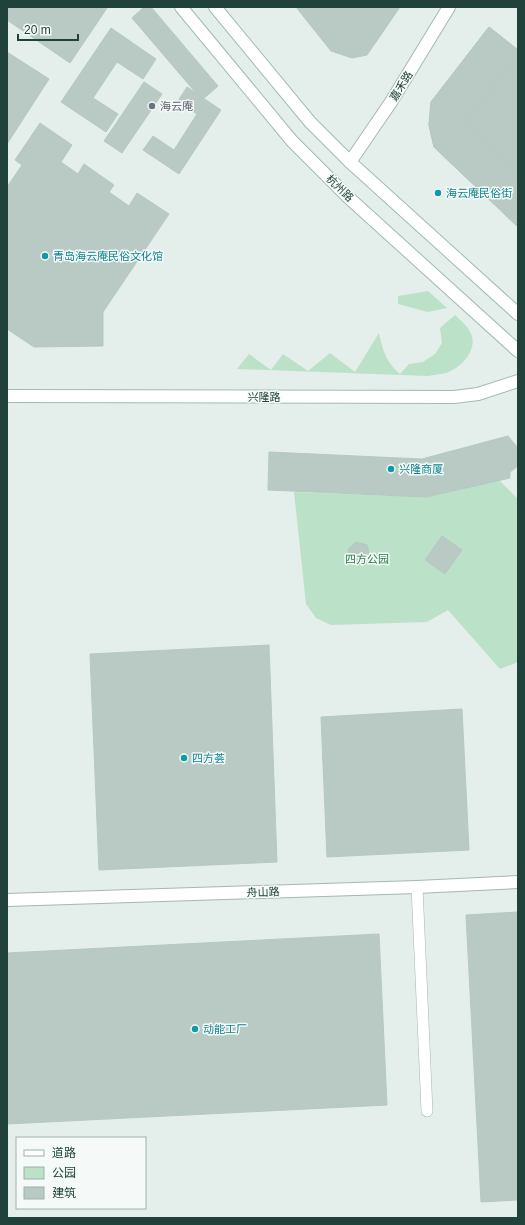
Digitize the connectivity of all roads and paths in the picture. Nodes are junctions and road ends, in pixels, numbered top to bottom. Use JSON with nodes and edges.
{"nodes":[{"id":1,"x":181,"y":7,"type":"edge"},
{"id":2,"x":215,"y":7,"type":"edge"},
{"id":3,"x":449,"y":7,"type":"edge"},
{"id":4,"x":350,"y":162,"type":"junction"},
{"id":5,"x":518,"y":314,"type":"edge"},
{"id":6,"x":518,"y":351,"type":"edge"},
{"id":7,"x":518,"y":381,"type":"edge"},
{"id":8,"x":7,"y":396,"type":"edge"},
{"id":9,"x":518,"y":882,"type":"edge"},
{"id":10,"x":417,"y":887,"type":"junction"},
{"id":11,"x":7,"y":900,"type":"edge"},
{"id":12,"x":427,"y":1111,"type":"dead end"}],
"edges":[{"from":1,"to":6,"type":"street","name":"杭州路"},
{"from":2,"to":4,"type":"street"},
{"from":3,"to":4,"type":"street","name":"嘉禾路"},
{"from":4,"to":5,"type":"street"},
{"from":7,"to":8,"type":"street","name":"兴隆路"},
{"from":9,"to":10,"type":"street","name":"舟山路"},
{"from":10,"to":11,"type":"street","name":"舟山路"},
{"from":10,"to":12,"type":"lane"}]}
